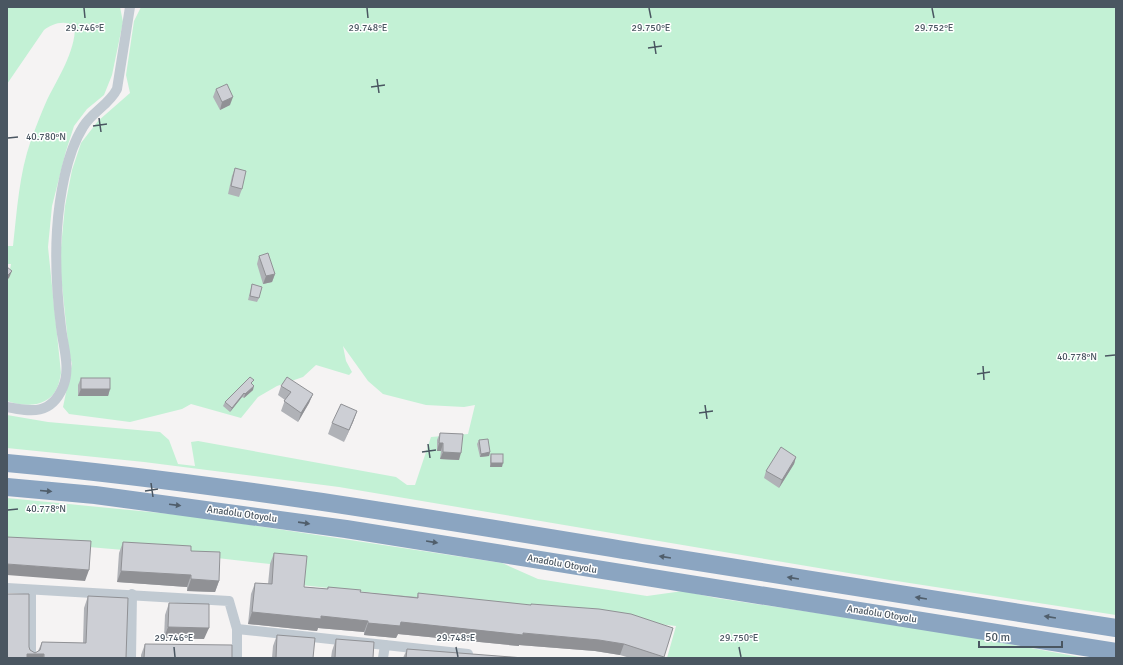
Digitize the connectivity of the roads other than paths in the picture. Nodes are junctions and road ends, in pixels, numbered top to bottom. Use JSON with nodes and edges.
{"nodes":[{"id":1,"x":130,"y":7,"type":"edge"},
{"id":2,"x":7,"y":407,"type":"edge"},
{"id":3,"x":7,"y":463,"type":"edge"},
{"id":4,"x":7,"y":487,"type":"edge"},
{"id":5,"x":7,"y":588,"type":"edge"},
{"id":6,"x":32,"y":590,"type":"junction"},
{"id":7,"x":132,"y":594,"type":"junction"},
{"id":8,"x":1116,"y":628,"type":"edge"},
{"id":9,"x":237,"y":629,"type":"junction"},
{"id":10,"x":385,"y":645,"type":"junction"},
{"id":11,"x":1116,"y":652,"type":"edge"},
{"id":12,"x":476,"y":655,"type":"edge"},
{"id":13,"x":31,"y":658,"type":"edge"},
{"id":14,"x":131,"y":658,"type":"edge"},
{"id":15,"x":238,"y":658,"type":"edge"},
{"id":16,"x":383,"y":658,"type":"edge"}],
"edges":[{"from":1,"to":2,"type":"street"},
{"from":8,"to":3,"type":"highway","one_way":true},
{"from":4,"to":11,"type":"highway","name":"Anadolu Otoyolu","one_way":true},
{"from":5,"to":6,"type":"street"},
{"from":6,"to":7,"type":"street"},
{"from":6,"to":13,"type":"street"},
{"from":7,"to":9,"type":"street"},
{"from":7,"to":14,"type":"street"},
{"from":9,"to":10,"type":"street"},
{"from":9,"to":15,"type":"street"},
{"from":10,"to":12,"type":"street"},
{"from":10,"to":16,"type":"street"}]}
